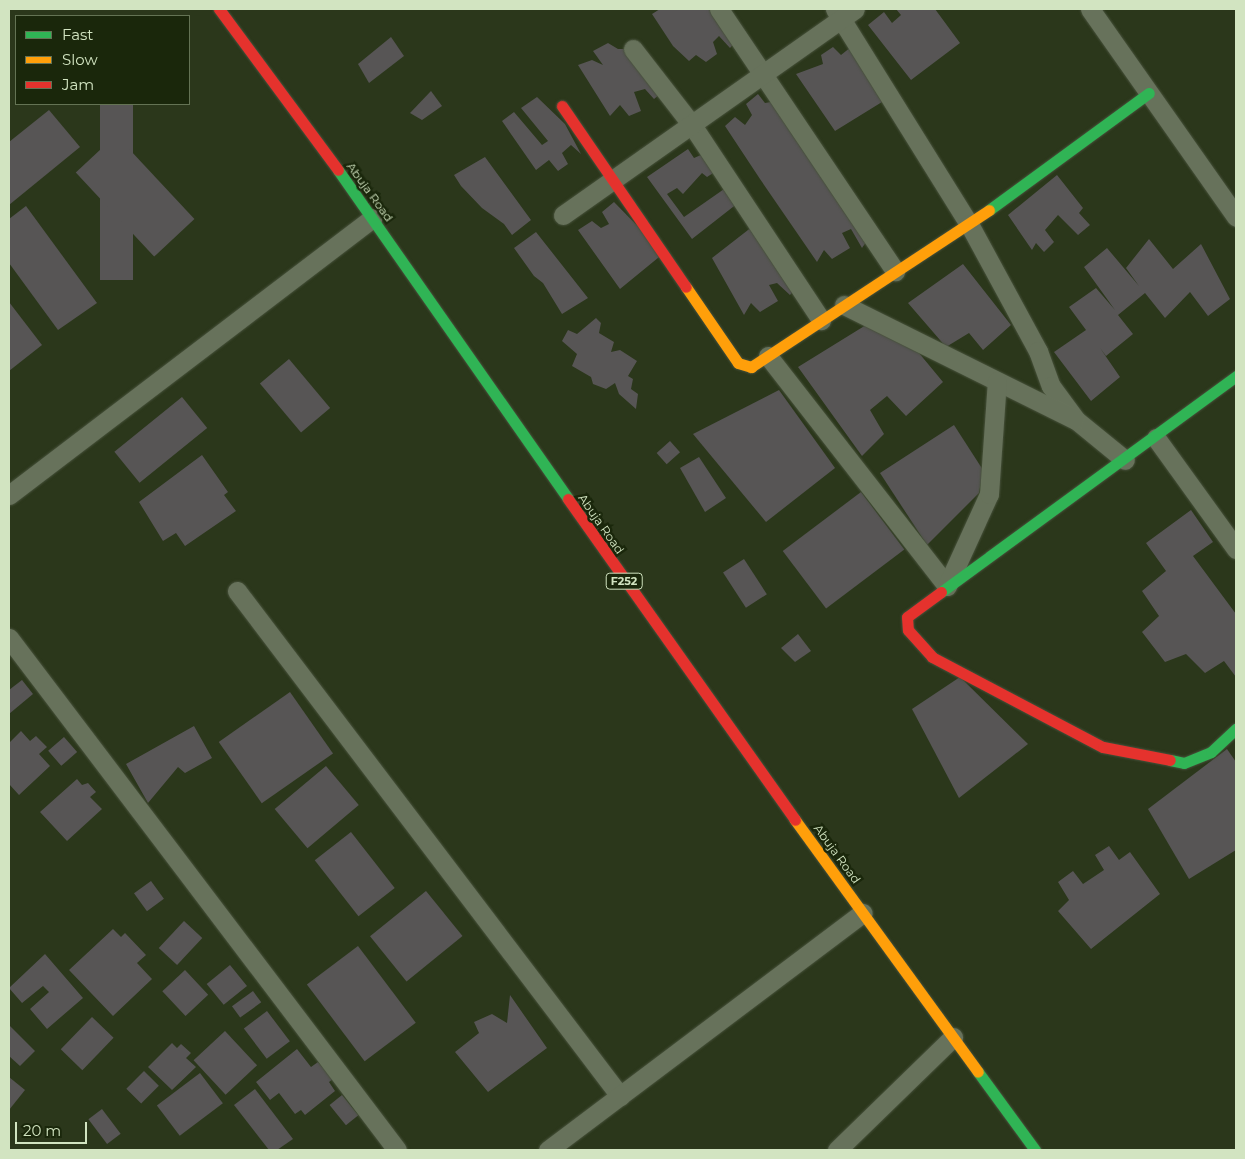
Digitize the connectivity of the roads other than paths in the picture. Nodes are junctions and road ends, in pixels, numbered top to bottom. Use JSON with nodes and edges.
{"nodes":[{"id":1,"x":218,"y":9,"type":"edge"},
{"id":2,"x":719,"y":9,"type":"edge"},
{"id":3,"x":1090,"y":9,"type":"edge"},
{"id":4,"x":844,"y":12,"type":"edge"},
{"id":5,"x":633,"y":48,"type":"dead end"},
{"id":6,"x":764,"y":74,"type":"junction"},
{"id":7,"x":1149,"y":93,"type":"junction"},
{"id":8,"x":562,"y":106,"type":"dead end"},
{"id":9,"x":692,"y":125,"type":"junction"},
{"id":10,"x":614,"y":180,"type":"junction"},
{"id":11,"x":563,"y":215,"type":"dead end"},
{"id":12,"x":1236,"y":217,"type":"edge"},
{"id":13,"x":373,"y":218,"type":"junction"},
{"id":14,"x":970,"y":224,"type":"junction"},
{"id":15,"x":895,"y":271,"type":"junction"},
{"id":16,"x":844,"y":305,"type":"junction"},
{"id":17,"x":821,"y":320,"type":"junction"},
{"id":18,"x":768,"y":356,"type":"junction"},
{"id":19,"x":1236,"y":376,"type":"edge"},
{"id":20,"x":997,"y":381,"type":"junction"},
{"id":21,"x":1076,"y":420,"type":"junction"},
{"id":22,"x":1156,"y":438,"type":"junction"},
{"id":23,"x":1125,"y":460,"type":"junction"},
{"id":24,"x":9,"y":495,"type":"edge"},
{"id":25,"x":1236,"y":549,"type":"edge"},
{"id":26,"x":947,"y":586,"type":"junction"},
{"id":27,"x":237,"y":591,"type":"dead end"},
{"id":28,"x":9,"y":638,"type":"edge"},
{"id":29,"x":1236,"y":729,"type":"edge"},
{"id":30,"x":863,"y":913,"type":"junction"},
{"id":31,"x":952,"y":1037,"type":"junction"},
{"id":32,"x":620,"y":1096,"type":"junction"},
{"id":33,"x":397,"y":1150,"type":"edge"},
{"id":34,"x":548,"y":1150,"type":"edge"},
{"id":35,"x":837,"y":1150,"type":"edge"},
{"id":36,"x":1036,"y":1150,"type":"edge"}],
"edges":[{"from":1,"to":13,"type":"street","name":"Abuja Road","number":"F252"},
{"from":2,"to":6,"type":"street"},
{"from":3,"to":7,"type":"street"},
{"from":4,"to":6,"type":"street"},
{"from":4,"to":14,"type":"street"},
{"from":5,"to":9,"type":"street"},
{"from":6,"to":9,"type":"street"},
{"from":6,"to":15,"type":"street"},
{"from":7,"to":12,"type":"street"},
{"from":7,"to":14,"type":"street"},
{"from":8,"to":10,"type":"street"},
{"from":9,"to":10,"type":"street"},
{"from":9,"to":17,"type":"street"},
{"from":10,"to":11,"type":"street"},
{"from":10,"to":18,"type":"street"},
{"from":13,"to":24,"type":"street"},
{"from":13,"to":30,"type":"street","name":"Abuja Road","number":"F252"},
{"from":14,"to":15,"type":"street"},
{"from":14,"to":21,"type":"street"},
{"from":15,"to":16,"type":"street"},
{"from":16,"to":17,"type":"street"},
{"from":16,"to":20,"type":"street"},
{"from":17,"to":18,"type":"street"},
{"from":18,"to":26,"type":"street"},
{"from":19,"to":22,"type":"street"},
{"from":20,"to":21,"type":"street"},
{"from":20,"to":26,"type":"street"},
{"from":21,"to":23,"type":"street"},
{"from":22,"to":23,"type":"street"},
{"from":22,"to":25,"type":"street"},
{"from":23,"to":26,"type":"street"},
{"from":26,"to":29,"type":"street"},
{"from":27,"to":32,"type":"street"},
{"from":28,"to":33,"type":"street"},
{"from":30,"to":31,"type":"street","name":"Abuja Road","number":"F252"},
{"from":30,"to":32,"type":"street"},
{"from":31,"to":35,"type":"street"},
{"from":31,"to":36,"type":"street","name":"Abuja Road","number":"F252"},
{"from":32,"to":34,"type":"street"}]}
